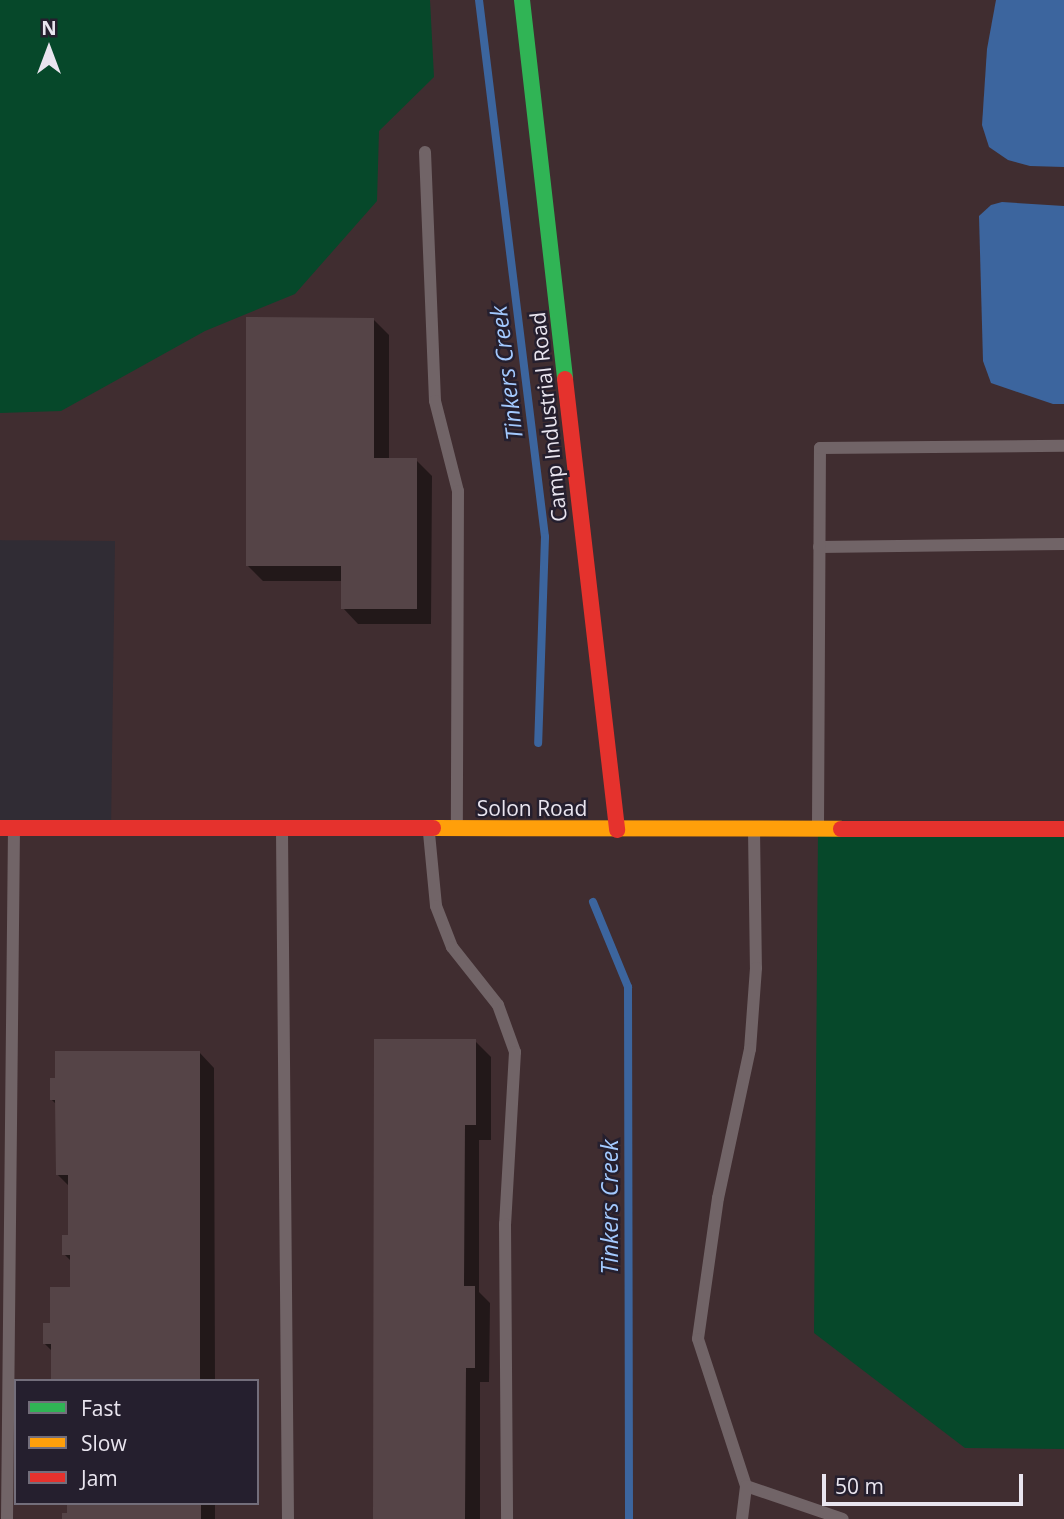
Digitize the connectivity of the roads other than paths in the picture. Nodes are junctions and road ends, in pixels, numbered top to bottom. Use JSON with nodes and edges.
{"nodes":[{"id":1,"x":522,"y":0,"type":"edge"},
{"id":2,"x":425,"y":152,"type":"dead end"},
{"id":3,"x":1064,"y":446,"type":"edge"},
{"id":4,"x":1064,"y":544,"type":"edge"},
{"id":5,"x":820,"y":547,"type":"junction"},
{"id":6,"x":7,"y":828,"type":"edge"},
{"id":7,"x":282,"y":829,"type":"junction"},
{"id":8,"x":429,"y":829,"type":"junction"},
{"id":9,"x":457,"y":829,"type":"junction"},
{"id":10,"x":617,"y":830,"type":"junction"},
{"id":11,"x":754,"y":830,"type":"junction"},
{"id":12,"x":818,"y":830,"type":"junction"},
{"id":13,"x":1064,"y":830,"type":"edge"},
{"id":14,"x":746,"y":1486,"type":"junction"},
{"id":15,"x":7,"y":1519,"type":"edge"},
{"id":16,"x":288,"y":1519,"type":"edge"},
{"id":17,"x":507,"y":1519,"type":"edge"},
{"id":18,"x":742,"y":1519,"type":"edge"},
{"id":19,"x":843,"y":1519,"type":"edge"}],
"edges":[{"from":1,"to":10,"type":"street","name":"Camp Industrial Road"},
{"from":2,"to":9,"type":"lane"},
{"from":3,"to":5,"type":"lane"},
{"from":4,"to":5,"type":"lane"},
{"from":5,"to":12,"type":"lane"},
{"from":6,"to":7,"type":"street","name":"Solon Road"},
{"from":6,"to":15,"type":"lane"},
{"from":7,"to":8,"type":"street","name":"Solon Road"},
{"from":7,"to":16,"type":"lane"},
{"from":8,"to":9,"type":"street","name":"Solon Road"},
{"from":8,"to":17,"type":"lane"},
{"from":9,"to":10,"type":"street","name":"Solon Road"},
{"from":10,"to":11,"type":"street","name":"Solon Road"},
{"from":11,"to":12,"type":"street","name":"Solon Road"},
{"from":11,"to":14,"type":"lane"},
{"from":12,"to":13,"type":"street","name":"Solon Road"},
{"from":14,"to":18,"type":"lane"},
{"from":14,"to":19,"type":"lane"}]}
